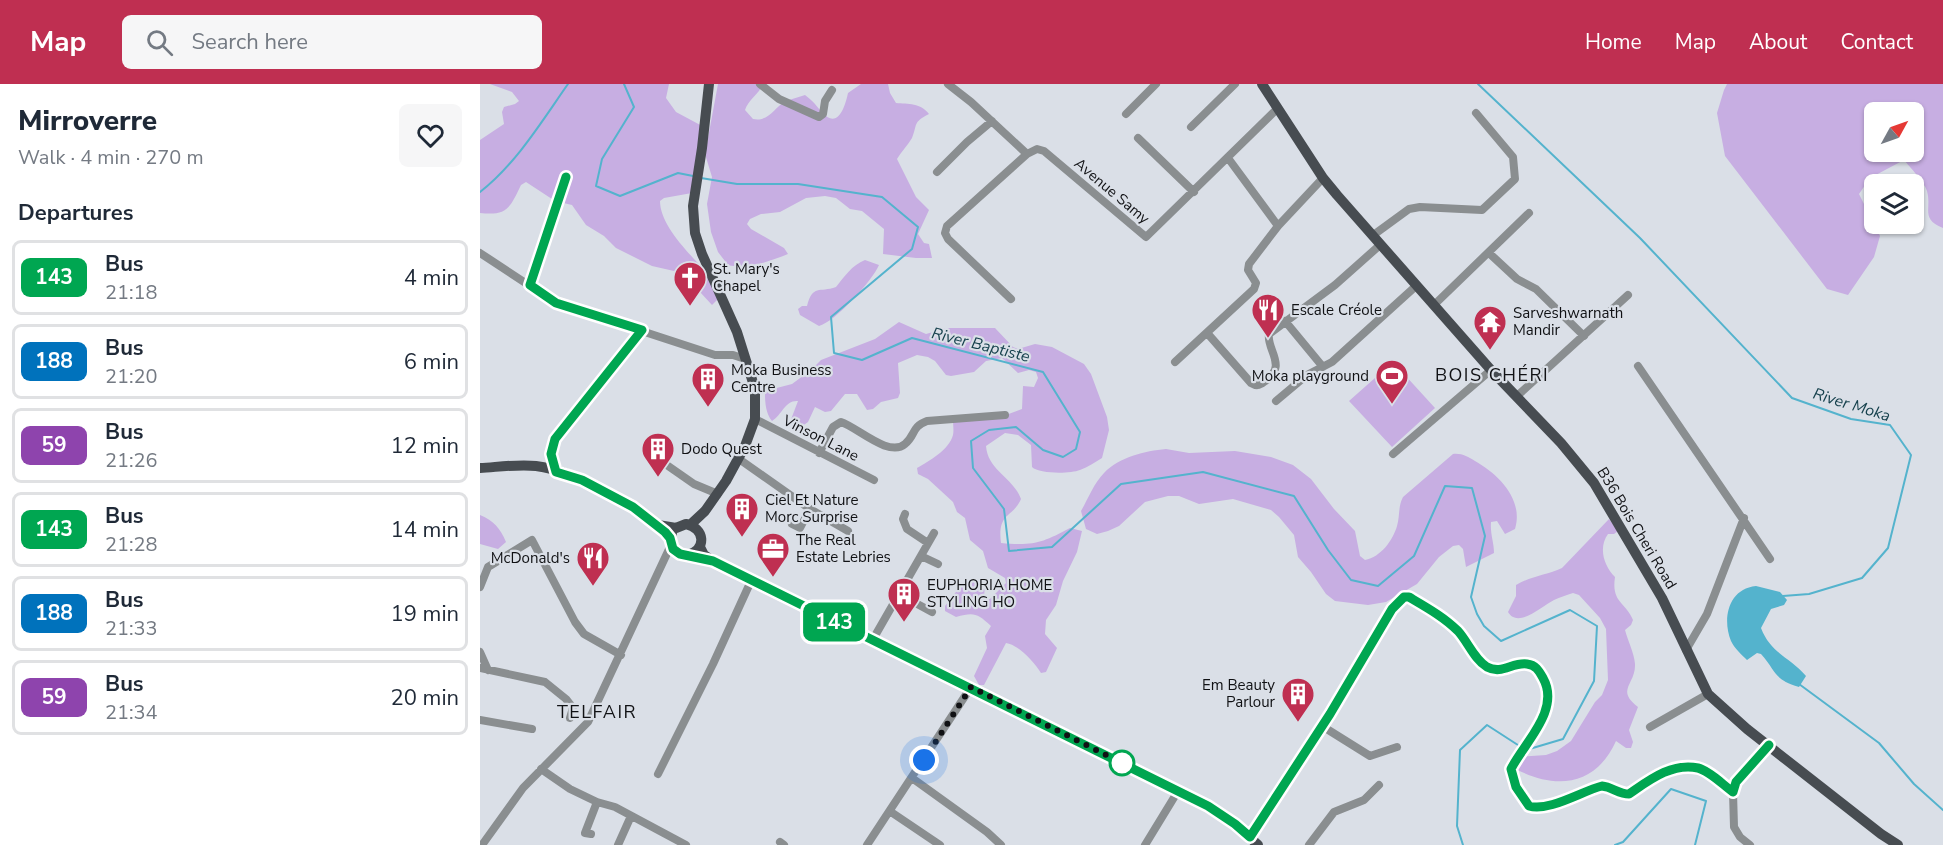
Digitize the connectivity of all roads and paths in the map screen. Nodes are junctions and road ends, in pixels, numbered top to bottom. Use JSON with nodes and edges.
{"nodes":[{"id":1,"x":710,"y":84,"type":"edge"},
{"id":2,"x":760,"y":84,"type":"edge"},
{"id":3,"x":948,"y":84,"type":"edge"},
{"id":4,"x":1156,"y":84,"type":"edge"},
{"id":5,"x":1235,"y":84,"type":"edge"},
{"id":6,"x":1262,"y":84,"type":"edge"},
{"id":7,"x":832,"y":90,"type":"dead end"},
{"id":8,"x":1278,"y":108,"type":"junction"},
{"id":9,"x":1476,"y":113,"type":"dead end"},
{"id":10,"x":1125,"y":114,"type":"dead end"},
{"id":11,"x":992,"y":122,"type":"junction"},
{"id":12,"x":1191,"y":127,"type":"dead end"},
{"id":13,"x":1138,"y":138,"type":"dead end"},
{"id":14,"x":1027,"y":154,"type":"junction"},
{"id":15,"x":1228,"y":158,"type":"junction"},
{"id":16,"x":937,"y":172,"type":"dead end"},
{"id":17,"x":566,"y":177,"type":"dead end"},
{"id":18,"x":1323,"y":178,"type":"junction"},
{"id":19,"x":1194,"y":192,"type":"junction"},
{"id":20,"x":1529,"y":213,"type":"dead end"},
{"id":21,"x":1278,"y":226,"type":"junction"},
{"id":22,"x":1372,"y":236,"type":"junction"},
{"id":23,"x":1380,"y":245,"type":"junction"},
{"id":24,"x":480,"y":253,"type":"edge"},
{"id":25,"x":1489,"y":253,"type":"junction"},
{"id":26,"x":530,"y":285,"type":"junction"},
{"id":27,"x":1416,"y":286,"type":"junction"},
{"id":28,"x":1628,"y":295,"type":"dead end"},
{"id":29,"x":1011,"y":299,"type":"dead end"},
{"id":30,"x":1434,"y":305,"type":"junction"},
{"id":31,"x":1285,"y":321,"type":"junction"},
{"id":32,"x":642,"y":330,"type":"junction"},
{"id":33,"x":1208,"y":334,"type":"junction"},
{"id":34,"x":1584,"y":336,"type":"junction"},
{"id":35,"x":745,"y":359,"type":"junction"},
{"id":36,"x":1175,"y":362,"type":"dead end"},
{"id":37,"x":1638,"y":366,"type":"dead end"},
{"id":38,"x":1323,"y":367,"type":"junction"},
{"id":39,"x":1491,"y":370,"type":"junction"},
{"id":40,"x":1517,"y":396,"type":"junction"},
{"id":41,"x":1276,"y":401,"type":"dead end"},
{"id":42,"x":1005,"y":415,"type":"dead end"},
{"id":43,"x":755,"y":419,"type":"junction"},
{"id":44,"x":670,"y":446,"type":"dead end"},
{"id":45,"x":819,"y":453,"type":"junction"},
{"id":46,"x":1393,"y":454,"type":"dead end"},
{"id":47,"x":739,"y":459,"type":"junction"},
{"id":48,"x":480,"y":468,"type":"edge"},
{"id":49,"x":556,"y":472,"type":"junction"},
{"id":50,"x":874,"y":480,"type":"dead end"},
{"id":51,"x":718,"y":494,"type":"junction"},
{"id":52,"x":810,"y":508,"type":"junction"},
{"id":53,"x":905,"y":514,"type":"dead end"},
{"id":54,"x":1744,"y":518,"type":"junction"},
{"id":55,"x":792,"y":524,"type":"dead end"},
{"id":56,"x":694,"y":528,"type":"junction"},
{"id":57,"x":848,"y":531,"type":"dead end"},
{"id":58,"x":934,"y":533,"type":"dead end"},
{"id":59,"x":673,"y":541,"type":"junction"},
{"id":60,"x":928,"y":543,"type":"junction"},
{"id":61,"x":700,"y":547,"type":"junction"},
{"id":62,"x":688,"y":555,"type":"junction"},
{"id":63,"x":921,"y":556,"type":"junction"},
{"id":64,"x":1770,"y":559,"type":"dead end"},
{"id":65,"x":713,"y":561,"type":"junction"},
{"id":66,"x":938,"y":564,"type":"dead end"},
{"id":67,"x":484,"y":568,"type":"edge"},
{"id":68,"x":751,"y":581,"type":"junction"},
{"id":69,"x":480,"y":588,"type":"edge"},
{"id":70,"x":899,"y":594,"type":"junction"},
{"id":71,"x":932,"y":612,"type":"dead end"},
{"id":72,"x":872,"y":641,"type":"junction"},
{"id":73,"x":1686,"y":650,"type":"junction"},
{"id":74,"x":480,"y":651,"type":"edge"},
{"id":75,"x":621,"y":655,"type":"junction"},
{"id":76,"x":484,"y":669,"type":"edge"},
{"id":77,"x":971,"y":687,"type":"junction"},
{"id":78,"x":1708,"y":694,"type":"junction"},
{"id":79,"x":570,"y":718,"type":"dead end"},
{"id":80,"x":480,"y":720,"type":"edge"},
{"id":81,"x":1322,"y":726,"type":"junction"},
{"id":82,"x":1650,"y":727,"type":"dead end"},
{"id":83,"x":532,"y":729,"type":"dead end"},
{"id":84,"x":1769,"y":745,"type":"junction"},
{"id":85,"x":1397,"y":747,"type":"dead end"},
{"id":86,"x":541,"y":769,"type":"junction"},
{"id":87,"x":658,"y":774,"type":"dead end"},
{"id":88,"x":912,"y":778,"type":"junction"},
{"id":89,"x":1379,"y":785,"type":"dead end"},
{"id":90,"x":1178,"y":791,"type":"junction"},
{"id":91,"x":1733,"y":792,"type":"junction"},
{"id":92,"x":597,"y":802,"type":"junction"},
{"id":93,"x":891,"y":812,"type":"junction"},
{"id":94,"x":631,"y":816,"type":"junction"},
{"id":95,"x":585,"y":833,"type":"dead end"},
{"id":96,"x":1254,"y":841,"type":"edge"},
{"id":97,"x":482,"y":845,"type":"edge"},
{"id":98,"x":618,"y":845,"type":"edge"},
{"id":99,"x":686,"y":845,"type":"edge"},
{"id":100,"x":867,"y":845,"type":"edge"},
{"id":101,"x":940,"y":845,"type":"edge"},
{"id":102,"x":1000,"y":845,"type":"edge"},
{"id":103,"x":1145,"y":845,"type":"edge"},
{"id":104,"x":1309,"y":845,"type":"edge"},
{"id":105,"x":1750,"y":845,"type":"edge"},
{"id":106,"x":1898,"y":845,"type":"edge"}],
"edges":[{"from":1,"to":35,"type":"main road"},
{"from":2,"to":7,"type":"street"},
{"from":3,"to":11,"type":"street"},
{"from":4,"to":10,"type":"street"},
{"from":5,"to":12,"type":"street"},
{"from":6,"to":8,"type":"main road","name":"B36 Bois Cheri Road"},
{"from":8,"to":15,"type":"street","name":"Avenue Samy"},
{"from":8,"to":18,"type":"main road","name":"B36 Bois Cheri Road"},
{"from":9,"to":22,"type":"street"},
{"from":11,"to":14,"type":"street"},
{"from":11,"to":16,"type":"street"},
{"from":13,"to":19,"type":"street"},
{"from":14,"to":19,"type":"street","name":"Avenue Samy"},
{"from":14,"to":29,"type":"street"},
{"from":15,"to":19,"type":"street","name":"Avenue Samy"},
{"from":15,"to":21,"type":"street"},
{"from":17,"to":26,"type":"street"},
{"from":18,"to":21,"type":"street"},
{"from":18,"to":22,"type":"main road","name":"B36 Bois Cheri Road"},
{"from":20,"to":25,"type":"street"},
{"from":21,"to":33,"type":"street"},
{"from":22,"to":23,"type":"main road","name":"B36 Bois Cheri Road"},
{"from":23,"to":27,"type":"main road","name":"B36 Bois Cheri Road"},
{"from":23,"to":31,"type":"street"},
{"from":24,"to":26,"type":"street"},
{"from":25,"to":30,"type":"street"},
{"from":25,"to":34,"type":"street"},
{"from":26,"to":32,"type":"street"},
{"from":27,"to":30,"type":"main road","name":"B36 Bois Cheri Road"},
{"from":27,"to":38,"type":"street"},
{"from":28,"to":34,"type":"street"},
{"from":30,"to":39,"type":"main road","name":"B36 Bois Cheri Road"},
{"from":31,"to":33,"type":"street"},
{"from":31,"to":38,"type":"street"},
{"from":32,"to":35,"type":"street"},
{"from":32,"to":49,"type":"street"},
{"from":33,"to":36,"type":"street"},
{"from":34,"to":40,"type":"street"},
{"from":35,"to":43,"type":"main road"},
{"from":37,"to":54,"type":"street"},
{"from":38,"to":41,"type":"street"},
{"from":39,"to":40,"type":"main road","name":"B36 Bois Cheri Road"},
{"from":39,"to":46,"type":"street"},
{"from":40,"to":73,"type":"main road","name":"B36 Bois Cheri Road"},
{"from":42,"to":45,"type":"street"},
{"from":43,"to":45,"type":"street","name":"Vinson Lane"},
{"from":43,"to":47,"type":"main road"},
{"from":44,"to":51,"type":"street"},
{"from":45,"to":50,"type":"street","name":"Vinson Lane"},
{"from":47,"to":51,"type":"main road"},
{"from":47,"to":52,"type":"street"},
{"from":48,"to":49,"type":"main road"},
{"from":49,"to":59,"type":"main road"},
{"from":51,"to":56,"type":"main road"},
{"from":52,"to":55,"type":"street"},
{"from":52,"to":57,"type":"street"},
{"from":53,"to":60,"type":"street"},
{"from":54,"to":64,"type":"street"},
{"from":54,"to":73,"type":"street"},
{"from":56,"to":59,"type":"main road"},
{"from":56,"to":61,"type":"main road"},
{"from":58,"to":60,"type":"street"},
{"from":59,"to":62,"type":"main road"},
{"from":59,"to":75,"type":"street"},
{"from":60,"to":63,"type":"street"},
{"from":61,"to":62,"type":"main road"},
{"from":61,"to":65,"type":"main road"},
{"from":62,"to":65,"type":"main road"},
{"from":63,"to":66,"type":"street"},
{"from":63,"to":70,"type":"street"},
{"from":65,"to":68,"type":"main road"},
{"from":67,"to":69,"type":"street"},
{"from":67,"to":75,"type":"street"},
{"from":68,"to":72,"type":"main road"},
{"from":68,"to":87,"type":"street"},
{"from":70,"to":71,"type":"street"},
{"from":70,"to":72,"type":"street"},
{"from":72,"to":77,"type":"main road"},
{"from":73,"to":78,"type":"main road","name":"B36 Bois Cheri Road"},
{"from":74,"to":76,"type":"street"},
{"from":75,"to":86,"type":"street"},
{"from":76,"to":79,"type":"street"},
{"from":77,"to":88,"type":"street"},
{"from":77,"to":90,"type":"main road"},
{"from":78,"to":82,"type":"street"},
{"from":78,"to":84,"type":"main road","name":"B36 Bois Cheri Road"},
{"from":80,"to":83,"type":"street"},
{"from":81,"to":85,"type":"street"},
{"from":81,"to":91,"type":"street"},
{"from":81,"to":96,"type":"street"},
{"from":84,"to":91,"type":"street"},
{"from":84,"to":106,"type":"main road","name":"B36 Bois Cheri Road"},
{"from":86,"to":92,"type":"street"},
{"from":86,"to":97,"type":"street"},
{"from":88,"to":93,"type":"street"},
{"from":88,"to":102,"type":"street"},
{"from":89,"to":104,"type":"street"},
{"from":90,"to":96,"type":"main road"},
{"from":90,"to":103,"type":"street"},
{"from":91,"to":105,"type":"street"},
{"from":92,"to":94,"type":"street"},
{"from":92,"to":95,"type":"street"},
{"from":93,"to":100,"type":"street"},
{"from":93,"to":101,"type":"street"},
{"from":94,"to":98,"type":"street"},
{"from":94,"to":99,"type":"street"}]}
